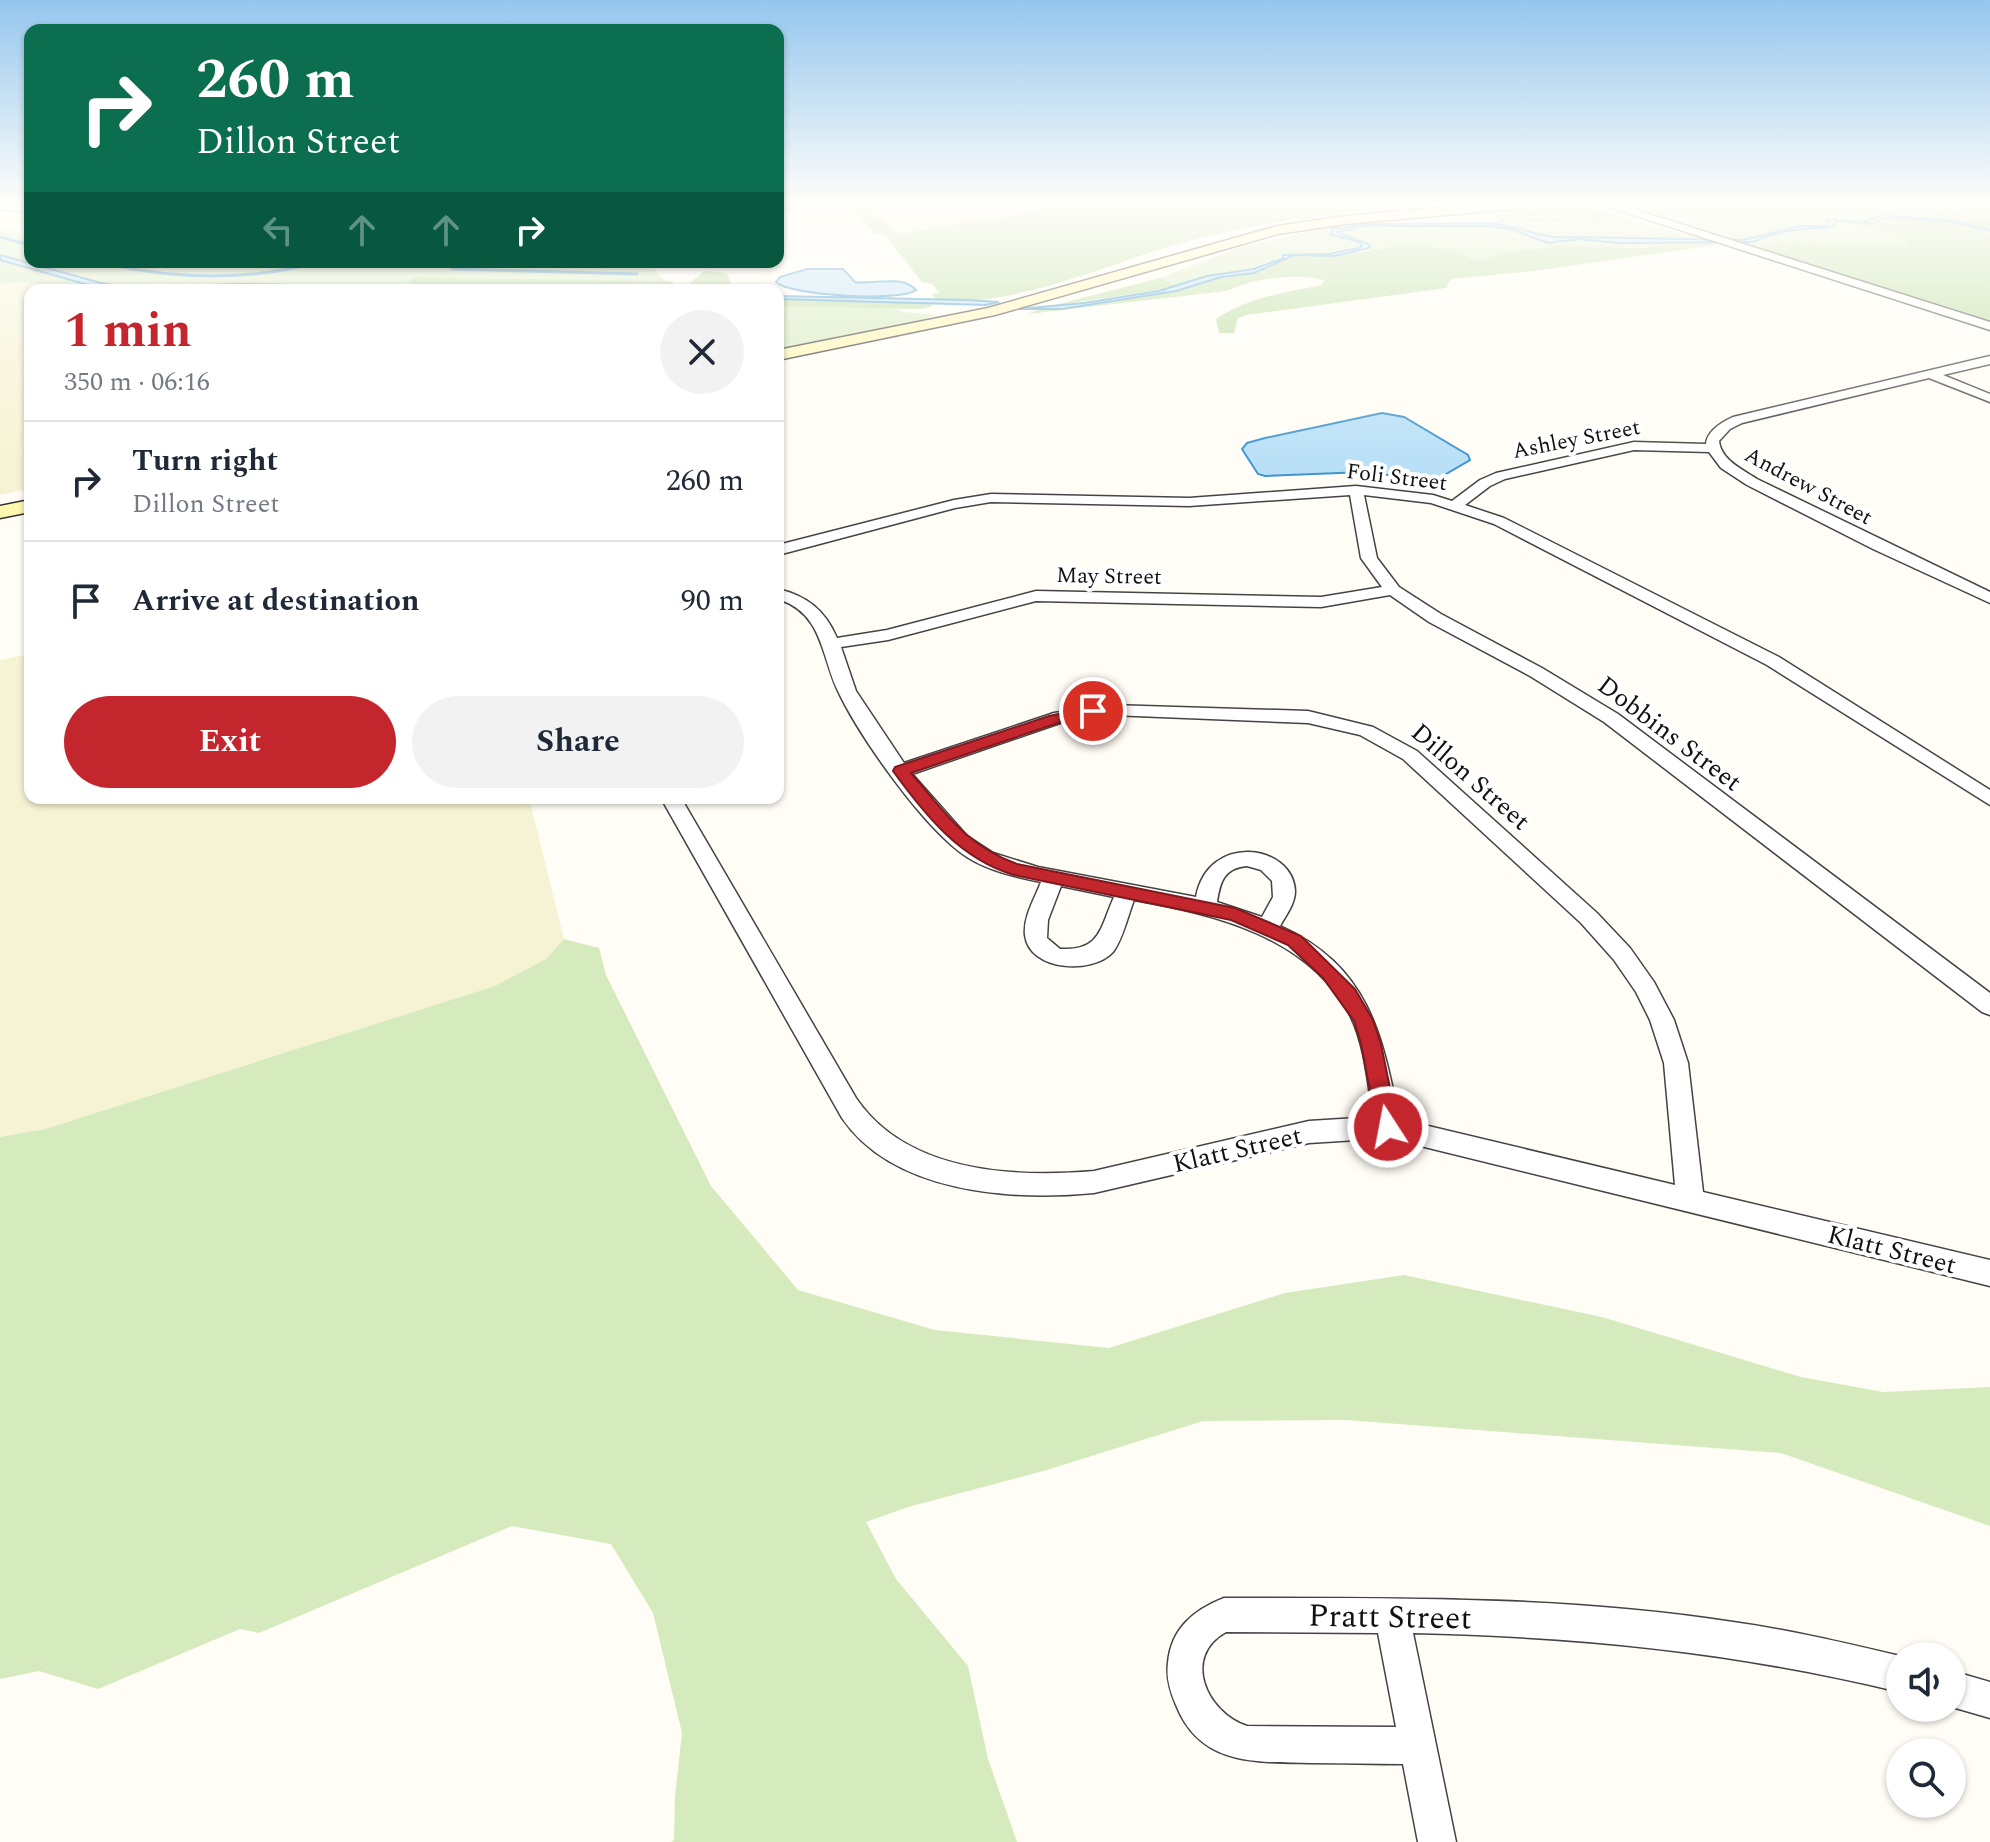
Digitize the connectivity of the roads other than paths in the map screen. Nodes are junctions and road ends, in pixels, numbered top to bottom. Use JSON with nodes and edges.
{"nodes":[{"id":1,"x":1051,"y":290,"type":"edge"},
{"id":2,"x":1075,"y":290,"type":"edge"},
{"id":3,"x":1876,"y":290,"type":"edge"},
{"id":4,"x":955,"y":318,"type":"junction"},
{"id":5,"x":1990,"y":326,"type":"edge"},
{"id":6,"x":784,"y":354,"type":"edge"},
{"id":7,"x":1990,"y":360,"type":"edge"},
{"id":8,"x":1932,"y":375,"type":"junction"},
{"id":9,"x":1990,"y":398,"type":"edge"},
{"id":10,"x":1713,"y":448,"type":"junction"},
{"id":11,"x":1356,"y":490,"type":"junction"},
{"id":12,"x":1456,"y":505,"type":"junction"},
{"id":13,"x":24,"y":507,"type":"edge"},
{"id":14,"x":0,"y":512,"type":"edge"},
{"id":15,"x":784,"y":548,"type":"edge"},
{"id":16,"x":1393,"y":590,"type":"junction"},
{"id":17,"x":784,"y":596,"type":"edge"},
{"id":18,"x":1990,"y":598,"type":"edge"},
{"id":19,"x":829,"y":644,"type":"junction"},
{"id":20,"x":901,"y":771,"type":"junction"},
{"id":21,"x":1990,"y":799,"type":"edge"},
{"id":22,"x":674,"y":804,"type":"edge"},
{"id":23,"x":1054,"y":877,"type":"junction"},
{"id":24,"x":1126,"y":893,"type":"junction"},
{"id":25,"x":1205,"y":908,"type":"junction"},
{"id":26,"x":1268,"y":927,"type":"junction"},
{"id":27,"x":1990,"y":1006,"type":"edge"},
{"id":28,"x":1388,"y":1127,"type":"junction"},
{"id":29,"x":1690,"y":1199,"type":"junction"},
{"id":30,"x":1990,"y":1273,"type":"edge"},
{"id":31,"x":1392,"y":1616,"type":"junction"},
{"id":32,"x":1886,"y":1670,"type":"edge"},
{"id":33,"x":1966,"y":1693,"type":"edge"},
{"id":34,"x":1990,"y":1700,"type":"edge"},
{"id":35,"x":1418,"y":1746,"type":"junction"},
{"id":36,"x":1437,"y":1842,"type":"edge"}],
"edges":[{"from":1,"to":4,"type":"main road"},
{"from":2,"to":4,"type":"main road"},
{"from":3,"to":5,"type":"street"},
{"from":4,"to":6,"type":"main road"},
{"from":7,"to":8,"type":"street","name":"Andrew Street"},
{"from":8,"to":9,"type":"street"},
{"from":8,"to":10,"type":"street","name":"Andrew Street"},
{"from":10,"to":12,"type":"street","name":"Ashley Street"},
{"from":10,"to":18,"type":"street","name":"Andrew Street"},
{"from":11,"to":12,"type":"street","name":"Foli Street"},
{"from":11,"to":15,"type":"street","name":"Foli Street"},
{"from":11,"to":16,"type":"street","name":"Dobbins Street"},
{"from":12,"to":21,"type":"street","name":"Foli Street"},
{"from":13,"to":14,"type":"main road"},
{"from":16,"to":19,"type":"street","name":"May Street"},
{"from":16,"to":27,"type":"street","name":"Dobbins Street"},
{"from":17,"to":19,"type":"street"},
{"from":19,"to":20,"type":"street"},
{"from":20,"to":23,"type":"street"},
{"from":20,"to":29,"type":"street","name":"Dillon Street"},
{"from":22,"to":28,"type":"street","name":"Klatt Street"},
{"from":23,"to":24,"type":"street"},
{"from":23,"to":24,"type":"street"},
{"from":24,"to":25,"type":"street"},
{"from":25,"to":26,"type":"street"},
{"from":25,"to":26,"type":"street"},
{"from":26,"to":28,"type":"street"},
{"from":28,"to":29,"type":"street","name":"Klatt Street"},
{"from":29,"to":30,"type":"street","name":"Klatt Street"},
{"from":31,"to":32,"type":"street","name":"Pratt Street"},
{"from":31,"to":35,"type":"street"},
{"from":31,"to":35,"type":"street","name":"Pratt Street"},
{"from":33,"to":34,"type":"street"},
{"from":35,"to":36,"type":"street"}]}
